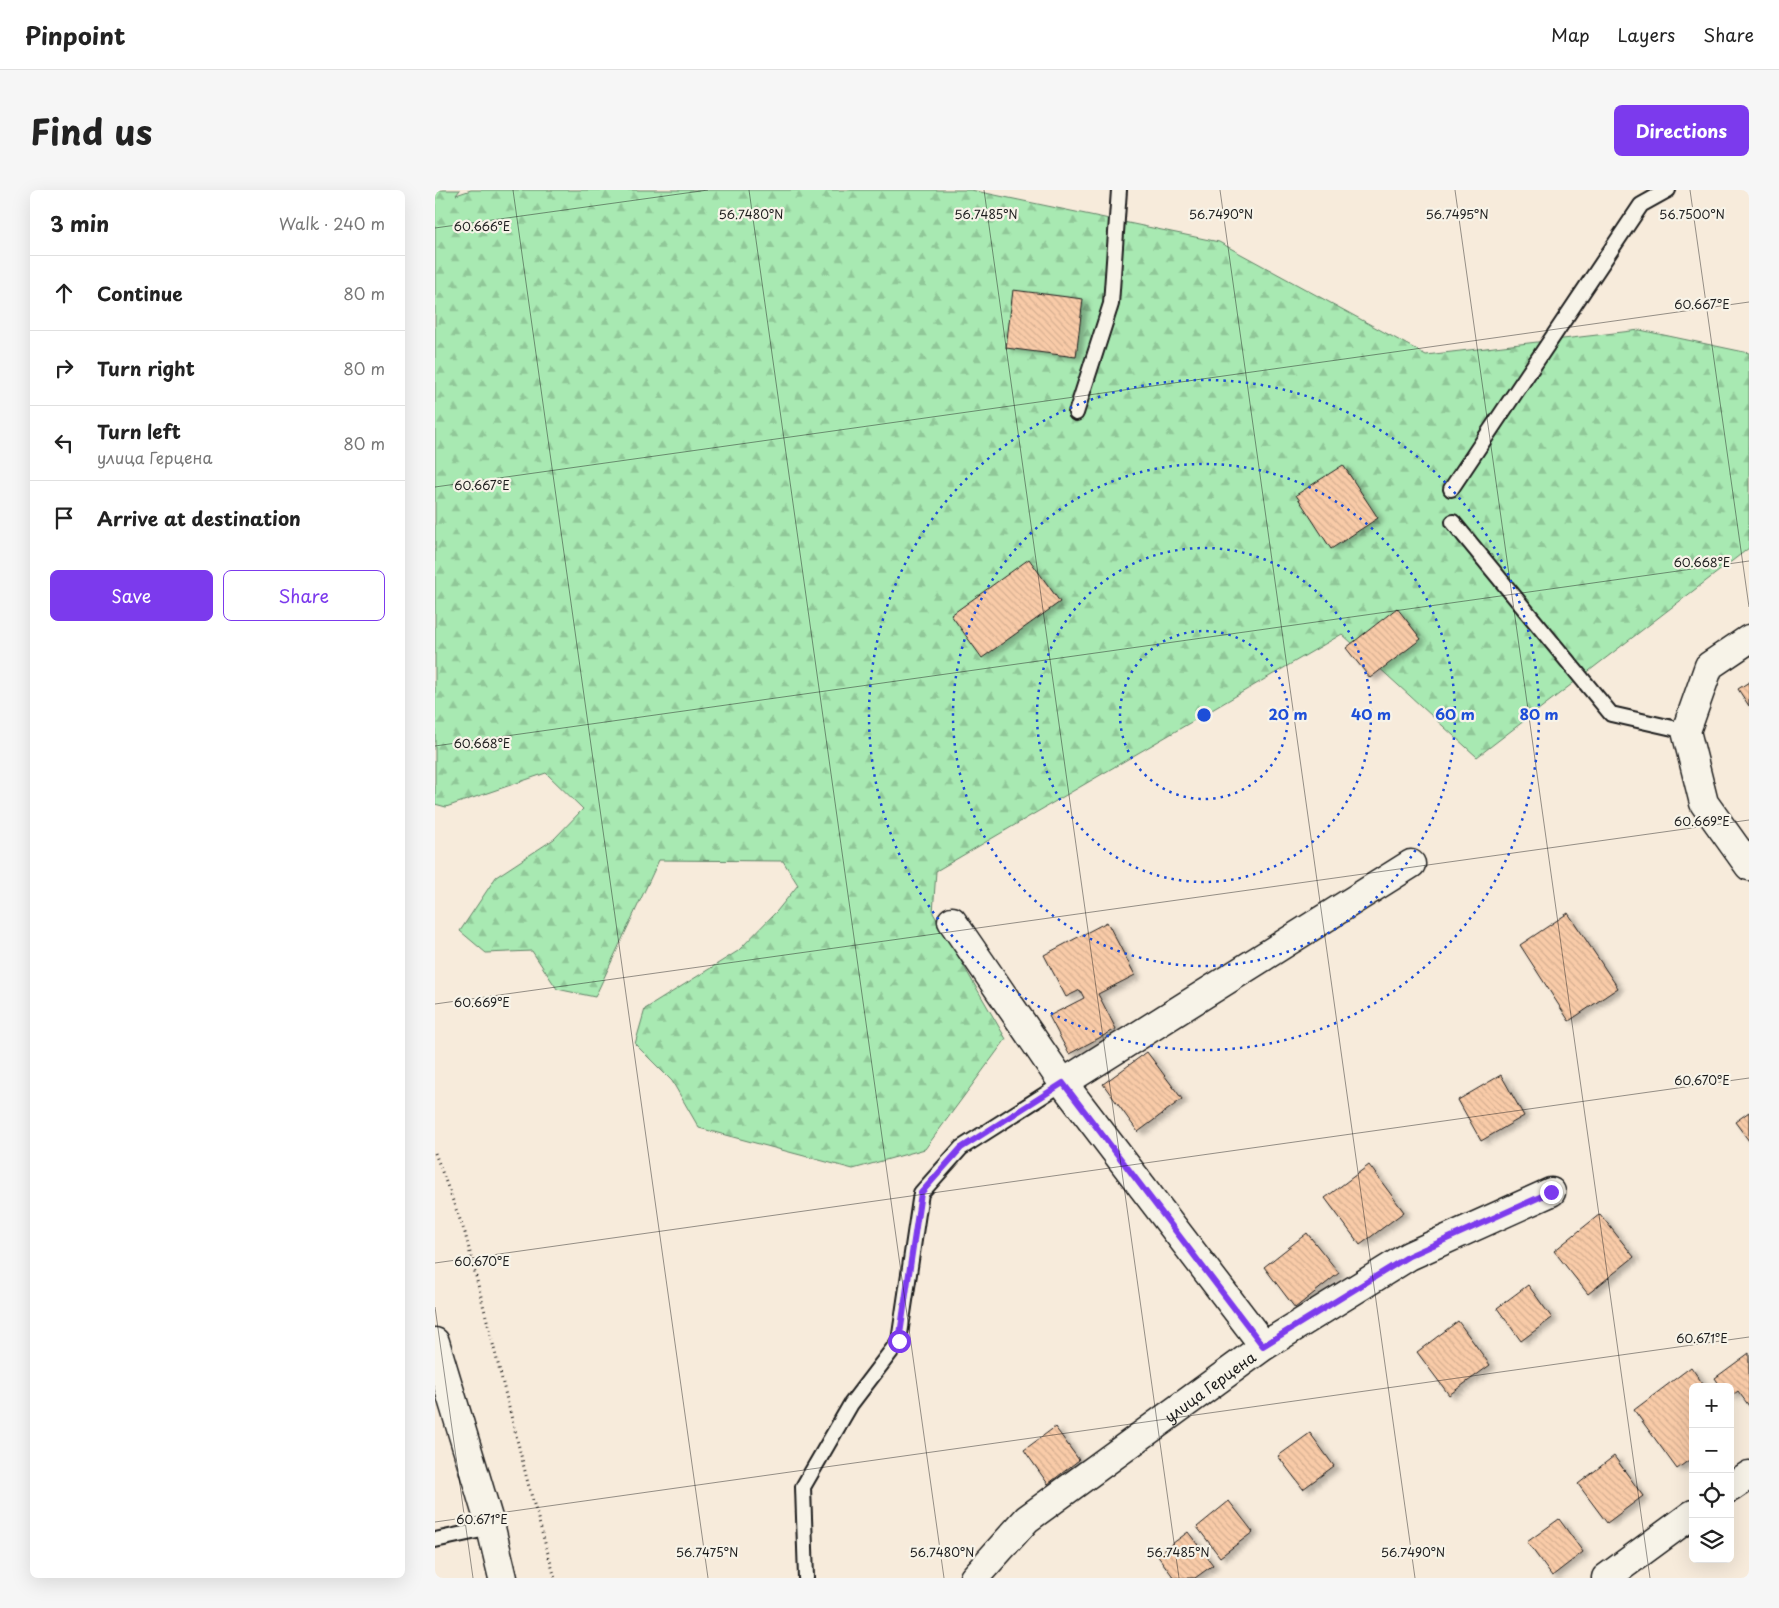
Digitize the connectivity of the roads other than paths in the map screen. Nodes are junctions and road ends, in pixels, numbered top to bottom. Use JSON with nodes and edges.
{"nodes":[{"id":1,"x":1119,"y":190,"type":"edge"},
{"id":2,"x":1668,"y":190,"type":"edge"},
{"id":3,"x":1076,"y":413,"type":"dead end"},
{"id":4,"x":1451,"y":489,"type":"dead end"},
{"id":5,"x":1453,"y":522,"type":"dead end"},
{"id":6,"x":1749,"y":639,"type":"edge"},
{"id":7,"x":1686,"y":731,"type":"junction"},
{"id":8,"x":1411,"y":864,"type":"dead end"},
{"id":9,"x":1749,"y":866,"type":"edge"},
{"id":10,"x":952,"y":922,"type":"dead end"},
{"id":11,"x":1063,"y":1083,"type":"junction"},
{"id":12,"x":1551,"y":1192,"type":"dead end"},
{"id":13,"x":435,"y":1342,"type":"edge"},
{"id":14,"x":1263,"y":1346,"type":"junction"},
{"id":15,"x":1749,"y":1475,"type":"edge"},
{"id":16,"x":1734,"y":1485,"type":"edge"},
{"id":17,"x":1689,"y":1517,"type":"edge"},
{"id":18,"x":491,"y":1528,"type":"junction"},
{"id":19,"x":435,"y":1540,"type":"edge"},
{"id":20,"x":503,"y":1578,"type":"edge"},
{"id":21,"x":806,"y":1578,"type":"edge"},
{"id":22,"x":974,"y":1578,"type":"edge"},
{"id":23,"x":1606,"y":1578,"type":"edge"}],
"edges":[{"from":1,"to":3,"type":"lane"},
{"from":2,"to":4,"type":"lane"},
{"from":5,"to":7,"type":"lane"},
{"from":6,"to":7,"type":"street"},
{"from":7,"to":9,"type":"street"},
{"from":8,"to":11,"type":"street"},
{"from":10,"to":11,"type":"street"},
{"from":11,"to":14,"type":"street"},
{"from":11,"to":21,"type":"lane"},
{"from":12,"to":14,"type":"street","name":"улица Герцена"},
{"from":13,"to":18,"type":"street"},
{"from":14,"to":22,"type":"street","name":"улица Герцена"},
{"from":15,"to":16,"type":"street"},
{"from":17,"to":23,"type":"street"},
{"from":18,"to":19,"type":"lane"},
{"from":18,"to":20,"type":"street"}]}
